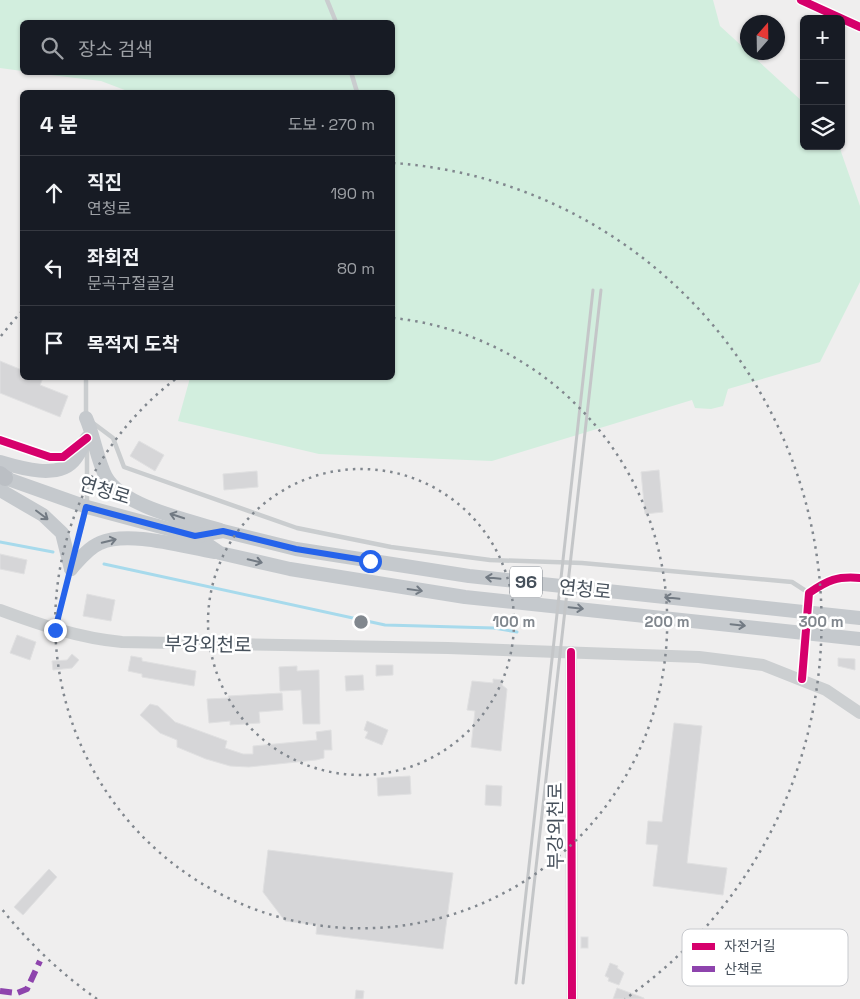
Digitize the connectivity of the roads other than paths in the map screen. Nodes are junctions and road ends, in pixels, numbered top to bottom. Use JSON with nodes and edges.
{"nodes":[{"id":1,"x":327,"y":0,"type":"edge"},
{"id":2,"x":801,"y":0,"type":"edge"},
{"id":3,"x":335,"y":20,"type":"edge"},
{"id":4,"x":860,"y":27,"type":"edge"},
{"id":5,"x":352,"y":75,"type":"edge"},
{"id":6,"x":356,"y":90,"type":"edge"},
{"id":7,"x":86,"y":380,"type":"edge"},
{"id":8,"x":86,"y":418,"type":"junction"},
{"id":9,"x":87,"y":438,"type":"junction"},
{"id":10,"x":0,"y":440,"type":"edge"},
{"id":11,"x":0,"y":462,"type":"edge"},
{"id":12,"x":1,"y":480,"type":"edge"},
{"id":13,"x":86,"y":507,"type":"junction"},
{"id":14,"x":223,"y":531,"type":"junction"},
{"id":15,"x":195,"y":536,"type":"junction"},
{"id":16,"x":220,"y":553,"type":"junction"},
{"id":17,"x":71,"y":569,"type":"junction"},
{"id":18,"x":860,"y":578,"type":"edge"},
{"id":19,"x":809,"y":593,"type":"joint"},
{"id":20,"x":0,"y":610,"type":"edge"},
{"id":21,"x":860,"y":618,"type":"edge"},
{"id":22,"x":55,"y":630,"type":"junction"},
{"id":23,"x":860,"y":638,"type":"edge"},
{"id":24,"x":805,"y":642,"type":"tunnel mouth"},
{"id":25,"x":571,"y":652,"type":"junction"},
{"id":26,"x":802,"y":679,"type":"junction"},
{"id":27,"x":860,"y":713,"type":"edge"},
{"id":28,"x":572,"y":999,"type":"edge"}],
"edges":[{"from":1,"to":3,"type":"lane"},
{"from":2,"to":4,"type":"street"},
{"from":5,"to":6,"type":"lane"},
{"from":7,"to":8,"type":"lane"},
{"from":8,"to":9,"type":"lane"},
{"from":14,"to":8,"type":"main road","one_way":true},
{"from":8,"to":19,"type":"lane"},
{"from":9,"to":10,"type":"street"},
{"from":9,"to":11,"type":"main road"},
{"from":9,"to":13,"type":"lane"},
{"from":12,"to":13,"type":"main road","name":"연청로","number":"96"},
{"from":12,"to":17,"type":"main road","one_way":true},
{"from":13,"to":15,"type":"main road","name":"연청로","number":"96"},
{"from":13,"to":17,"type":"lane"},
{"from":14,"to":15,"type":"main road","name":"연청로","number":"96"},
{"from":21,"to":14,"type":"main road","name":"연청로","number":"96","one_way":true},
{"from":15,"to":16,"type":"main road","name":"연청로","number":"96"},
{"from":17,"to":16,"type":"main road","one_way":true},
{"from":16,"to":23,"type":"main road","name":"연청로","number":"96","one_way":true},
{"from":17,"to":22,"type":"lane"},
{"from":18,"to":19,"type":"street"},
{"from":20,"to":22,"type":"main road","name":"부강외천로"},
{"from":22,"to":25,"type":"main road","name":"부강외천로"},
{"from":24,"to":26,"type":"street"},
{"from":25,"to":26,"type":"main road","name":"부강외천로"},
{"from":25,"to":28,"type":"main road","name":"부강외천로"},
{"from":26,"to":27,"type":"main road","name":"부강외천로"}]}
